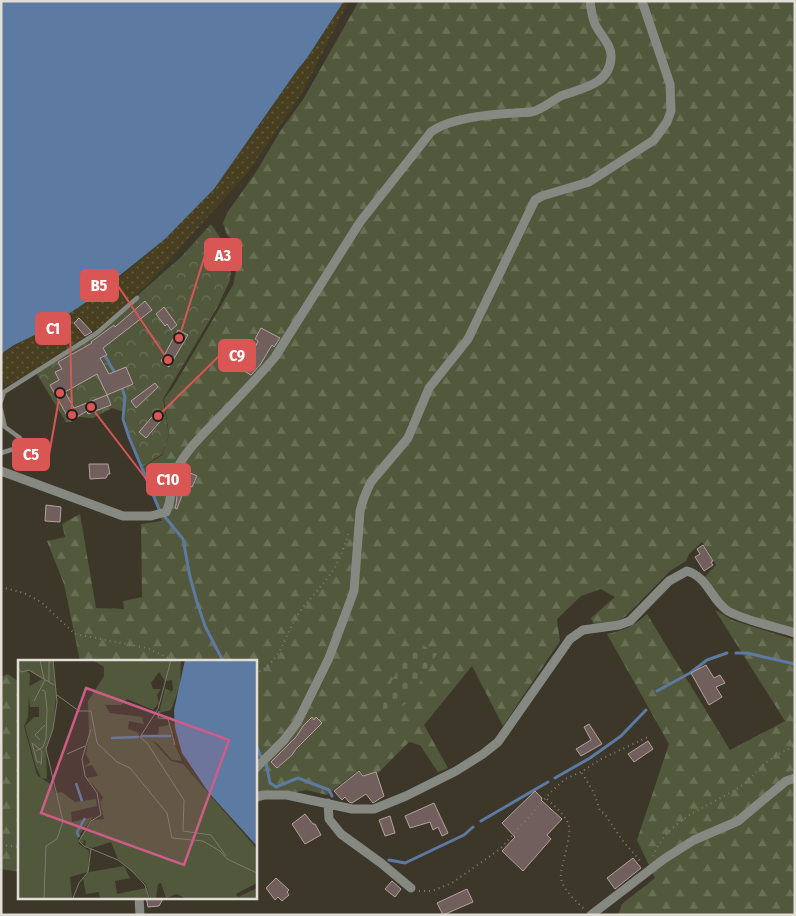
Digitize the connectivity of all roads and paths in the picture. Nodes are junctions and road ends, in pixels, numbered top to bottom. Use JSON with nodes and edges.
{"nodes":[{"id":1,"x":590,"y":1,"type":"edge"},
{"id":2,"x":642,"y":1,"type":"edge"},
{"id":3,"x":137,"y":298,"type":"dead end"},
{"id":4,"x":1,"y":401,"type":"edge"},
{"id":5,"x":1,"y":410,"type":"edge"},
{"id":6,"x":1,"y":453,"type":"edge"},
{"id":7,"x":1,"y":471,"type":"edge"},
{"id":8,"x":350,"y":529,"type":"dead end"},
{"id":9,"x":1,"y":587,"type":"edge"},
{"id":10,"x":795,"y":633,"type":"edge"},
{"id":11,"x":173,"y":660,"type":"edge"},
{"id":12,"x":256,"y":673,"type":"edge"},
{"id":13,"x":648,"y":737,"type":"dead end"},
{"id":14,"x":795,"y":746,"type":"edge"},
{"id":15,"x":256,"y":767,"type":"edge"},
{"id":16,"x":581,"y":772,"type":"junction"},
{"id":17,"x":795,"y":778,"type":"edge"},
{"id":18,"x":256,"y":797,"type":"edge"},
{"id":19,"x":546,"y":798,"type":"junction"},
{"id":20,"x":328,"y":803,"type":"junction"},
{"id":21,"x":1,"y":845,"type":"edge"},
{"id":22,"x":18,"y":847,"type":"edge"},
{"id":23,"x":648,"y":870,"type":"junction"},
{"id":24,"x":411,"y":888,"type":"joint"},
{"id":25,"x":139,"y":898,"type":"edge"},
{"id":26,"x":589,"y":912,"type":"edge"},
{"id":27,"x":140,"y":915,"type":"edge"}],
"edges":[{"from":1,"to":7,"type":"street"},
{"from":2,"to":15,"type":"street"},
{"from":3,"to":4,"type":"lane"},
{"from":5,"to":6,"type":"lane"},
{"from":8,"to":12,"type":"path"},
{"from":9,"to":11,"type":"path"},
{"from":10,"to":20,"type":"street"},
{"from":13,"to":16,"type":"path"},
{"from":14,"to":23,"type":"path"},
{"from":16,"to":19,"type":"path"},
{"from":16,"to":23,"type":"path"},
{"from":17,"to":23,"type":"street"},
{"from":18,"to":20,"type":"street"},
{"from":19,"to":24,"type":"path"},
{"from":19,"to":26,"type":"path"},
{"from":20,"to":24,"type":"street"},
{"from":21,"to":22,"type":"path"},
{"from":23,"to":26,"type":"street"},
{"from":25,"to":27,"type":"street"}]}
